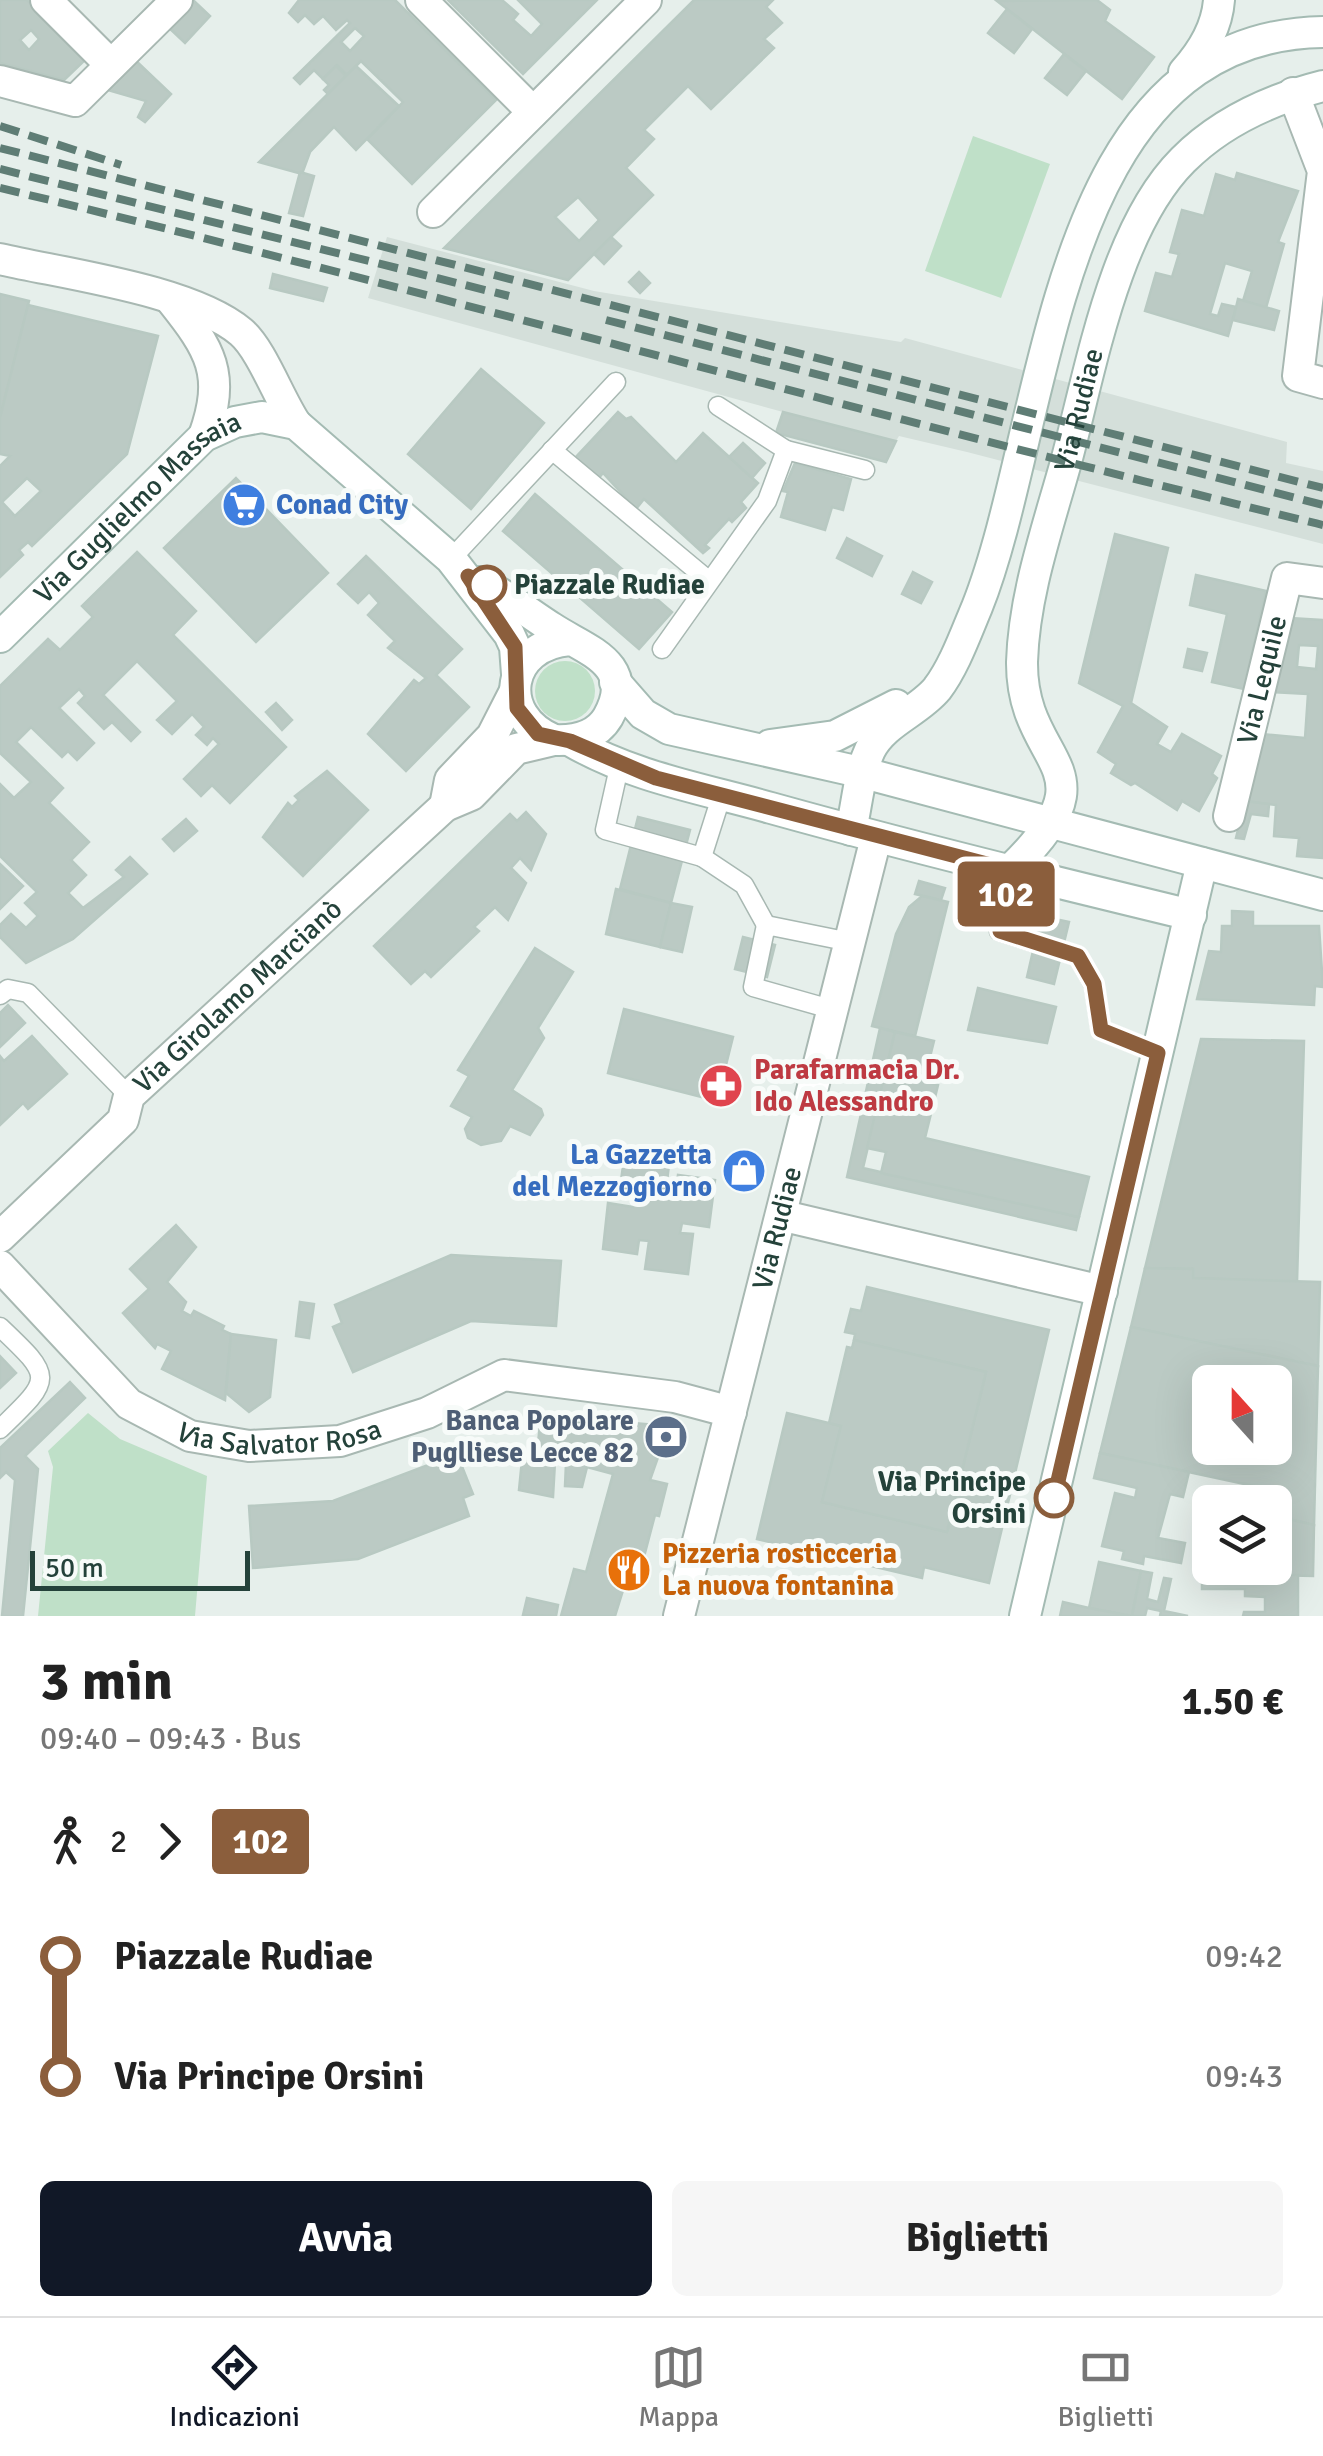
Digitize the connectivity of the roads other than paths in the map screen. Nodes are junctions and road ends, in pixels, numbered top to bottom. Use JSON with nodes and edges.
{"nodes":[{"id":1,"x":46,"y":0,"type":"edge"},
{"id":2,"x":176,"y":0,"type":"edge"},
{"id":3,"x":421,"y":0,"type":"edge"},
{"id":4,"x":646,"y":0,"type":"edge"},
{"id":5,"x":1219,"y":0,"type":"edge"},
{"id":6,"x":1323,"y":32,"type":"edge"},
{"id":7,"x":111,"y":65,"type":"junction"},
{"id":8,"x":0,"y":81,"type":"edge"},
{"id":9,"x":1323,"y":86,"type":"edge"},
{"id":10,"x":1164,"y":94,"type":"junction"},
{"id":11,"x":1293,"y":94,"type":"junction"},
{"id":12,"x":533,"y":112,"type":"junction"},
{"id":13,"x":434,"y":212,"type":"dead end"},
{"id":14,"x":0,"y":258,"type":"edge"},
{"id":15,"x":169,"y":298,"type":"junction"},
{"id":16,"x":216,"y":376,"type":"junction"},
{"id":17,"x":616,"y":382,"type":"dead end"},
{"id":18,"x":1323,"y":383,"type":"edge"},
{"id":19,"x":718,"y":406,"type":"dead end"},
{"id":20,"x":262,"y":418,"type":"junction"},
{"id":21,"x":296,"y":424,"type":"junction"},
{"id":22,"x":204,"y":436,"type":"junction"},
{"id":23,"x":552,"y":450,"type":"junction"},
{"id":24,"x":786,"y":450,"type":"junction"},
{"id":25,"x":865,"y":470,"type":"dead end"},
{"id":26,"x":460,"y":567,"type":"junction"},
{"id":27,"x":708,"y":580,"type":"junction"},
{"id":28,"x":1323,"y":584,"type":"edge"},
{"id":29,"x":0,"y":637,"type":"edge"},
{"id":30,"x":570,"y":640,"type":"junction"},
{"id":31,"x":662,"y":650,"type":"dead end"},
{"id":32,"x":950,"y":664,"type":"junction"},
{"id":33,"x":615,"y":682,"type":"junction"},
{"id":34,"x":516,"y":683,"type":"junction"},
{"id":35,"x":562,"y":741,"type":"junction"},
{"id":36,"x":735,"y":746,"type":"junction"},
{"id":37,"x":620,"y":763,"type":"junction"},
{"id":38,"x":864,"y":773,"type":"junction"},
{"id":39,"x":722,"y":794,"type":"junction"},
{"id":40,"x":445,"y":806,"type":"junction"},
{"id":41,"x":1229,"y":816,"type":"dead end"},
{"id":42,"x":1053,"y":821,"type":"junction"},
{"id":43,"x":863,"y":834,"type":"junction"},
{"id":44,"x":702,"y":857,"type":"junction"},
{"id":45,"x":1202,"y":863,"type":"junction"},
{"id":46,"x":1010,"y":870,"type":"junction"},
{"id":47,"x":1323,"y":894,"type":"edge"},
{"id":48,"x":1191,"y":915,"type":"junction"},
{"id":49,"x":766,"y":925,"type":"junction"},
{"id":50,"x":850,"y":942,"type":"junction"},
{"id":51,"x":0,"y":995,"type":"edge"},
{"id":52,"x":834,"y":1010,"type":"junction"},
{"id":53,"x":1158,"y":1053,"type":"junction"},
{"id":54,"x":129,"y":1096,"type":"junction"},
{"id":55,"x":784,"y":1216,"type":"junction"},
{"id":56,"x":0,"y":1236,"type":"edge"},
{"id":57,"x":0,"y":1266,"type":"edge"},
{"id":58,"x":1102,"y":1291,"type":"junction"},
{"id":59,"x":0,"y":1327,"type":"edge"},
{"id":60,"x":732,"y":1412,"type":"junction"},
{"id":61,"x":0,"y":1429,"type":"edge"},
{"id":62,"x":679,"y":1616,"type":"edge"},
{"id":63,"x":1025,"y":1616,"type":"edge"}],
"edges":[{"from":1,"to":7,"type":"main road"},
{"from":2,"to":7,"type":"main road"},
{"from":3,"to":12,"type":"main road"},
{"from":4,"to":12,"type":"main road"},
{"from":5,"to":10,"type":"main road"},
{"from":6,"to":10,"type":"main road","name":"Via Rudiae"},
{"from":7,"to":8,"type":"main road"},
{"from":9,"to":11,"type":"main road","name":"Via Rudiae"},
{"from":10,"to":32,"type":"main road","name":"Via Rudiae"},
{"from":11,"to":18,"type":"main road"},
{"from":11,"to":42,"type":"main road","name":"Via Rudiae"},
{"from":12,"to":13,"type":"main road"},
{"from":14,"to":15,"type":"main road"},
{"from":15,"to":16,"type":"main road"},
{"from":15,"to":21,"type":"main road"},
{"from":16,"to":20,"type":"main road"},
{"from":16,"to":22,"type":"main road"},
{"from":17,"to":23,"type":"lane"},
{"from":19,"to":24,"type":"lane"},
{"from":20,"to":21,"type":"main road","name":"Via Guglielmo Massaia"},
{"from":20,"to":22,"type":"main road","name":"Via Guglielmo Massaia"},
{"from":21,"to":26,"type":"main road"},
{"from":22,"to":29,"type":"main road","name":"Via Guglielmo Massaia"},
{"from":23,"to":26,"type":"lane"},
{"from":23,"to":27,"type":"lane"},
{"from":24,"to":25,"type":"lane"},
{"from":24,"to":27,"type":"lane"},
{"from":26,"to":30,"type":"main road"},
{"from":26,"to":34,"type":"main road"},
{"from":27,"to":31,"type":"lane"},
{"from":28,"to":41,"type":"main road","name":"Via Lequile"},
{"from":30,"to":33,"type":"main road"},
{"from":30,"to":34,"type":"main road"},
{"from":32,"to":36,"type":"main road","name":"Via Rudiae"},
{"from":32,"to":38,"type":"main road","name":"Via Rudiae"},
{"from":33,"to":35,"type":"main road"},
{"from":33,"to":36,"type":"main road"},
{"from":34,"to":35,"type":"main road"},
{"from":34,"to":40,"type":"main road","name":"Via Girolamo Marcianò"},
{"from":35,"to":37,"type":"main road"},
{"from":35,"to":40,"type":"main road","name":"Via Girolamo Marcianò"},
{"from":36,"to":38,"type":"main road"},
{"from":37,"to":39,"type":"main road"},
{"from":37,"to":44,"type":"lane"},
{"from":38,"to":42,"type":"main road"},
{"from":38,"to":43,"type":"main road"},
{"from":39,"to":43,"type":"main road"},
{"from":39,"to":44,"type":"lane"},
{"from":40,"to":54,"type":"main road","name":"Via Girolamo Marcianò"},
{"from":42,"to":45,"type":"main road"},
{"from":42,"to":46,"type":"main road"},
{"from":43,"to":46,"type":"main road"},
{"from":43,"to":50,"type":"main road","name":"Via Rudiae"},
{"from":44,"to":49,"type":"lane"},
{"from":45,"to":47,"type":"main road"},
{"from":45,"to":48,"type":"main road"},
{"from":46,"to":48,"type":"main road"},
{"from":46,"to":53,"type":"lane"},
{"from":48,"to":53,"type":"main road"},
{"from":49,"to":50,"type":"lane"},
{"from":49,"to":52,"type":"lane"},
{"from":50,"to":52,"type":"main road","name":"Via Rudiae"},
{"from":51,"to":54,"type":"lane"},
{"from":52,"to":55,"type":"main road","name":"Via Rudiae"},
{"from":53,"to":58,"type":"main road"},
{"from":54,"to":56,"type":"main road","name":"Via Girolamo Marcianò"},
{"from":55,"to":58,"type":"main road"},
{"from":55,"to":60,"type":"main road","name":"Via Rudiae"},
{"from":57,"to":60,"type":"main road","name":"Via Salvator Rosa"},
{"from":58,"to":63,"type":"main road"},
{"from":59,"to":61,"type":"lane"},
{"from":60,"to":62,"type":"main road","name":"Via Rudiae"}]}
